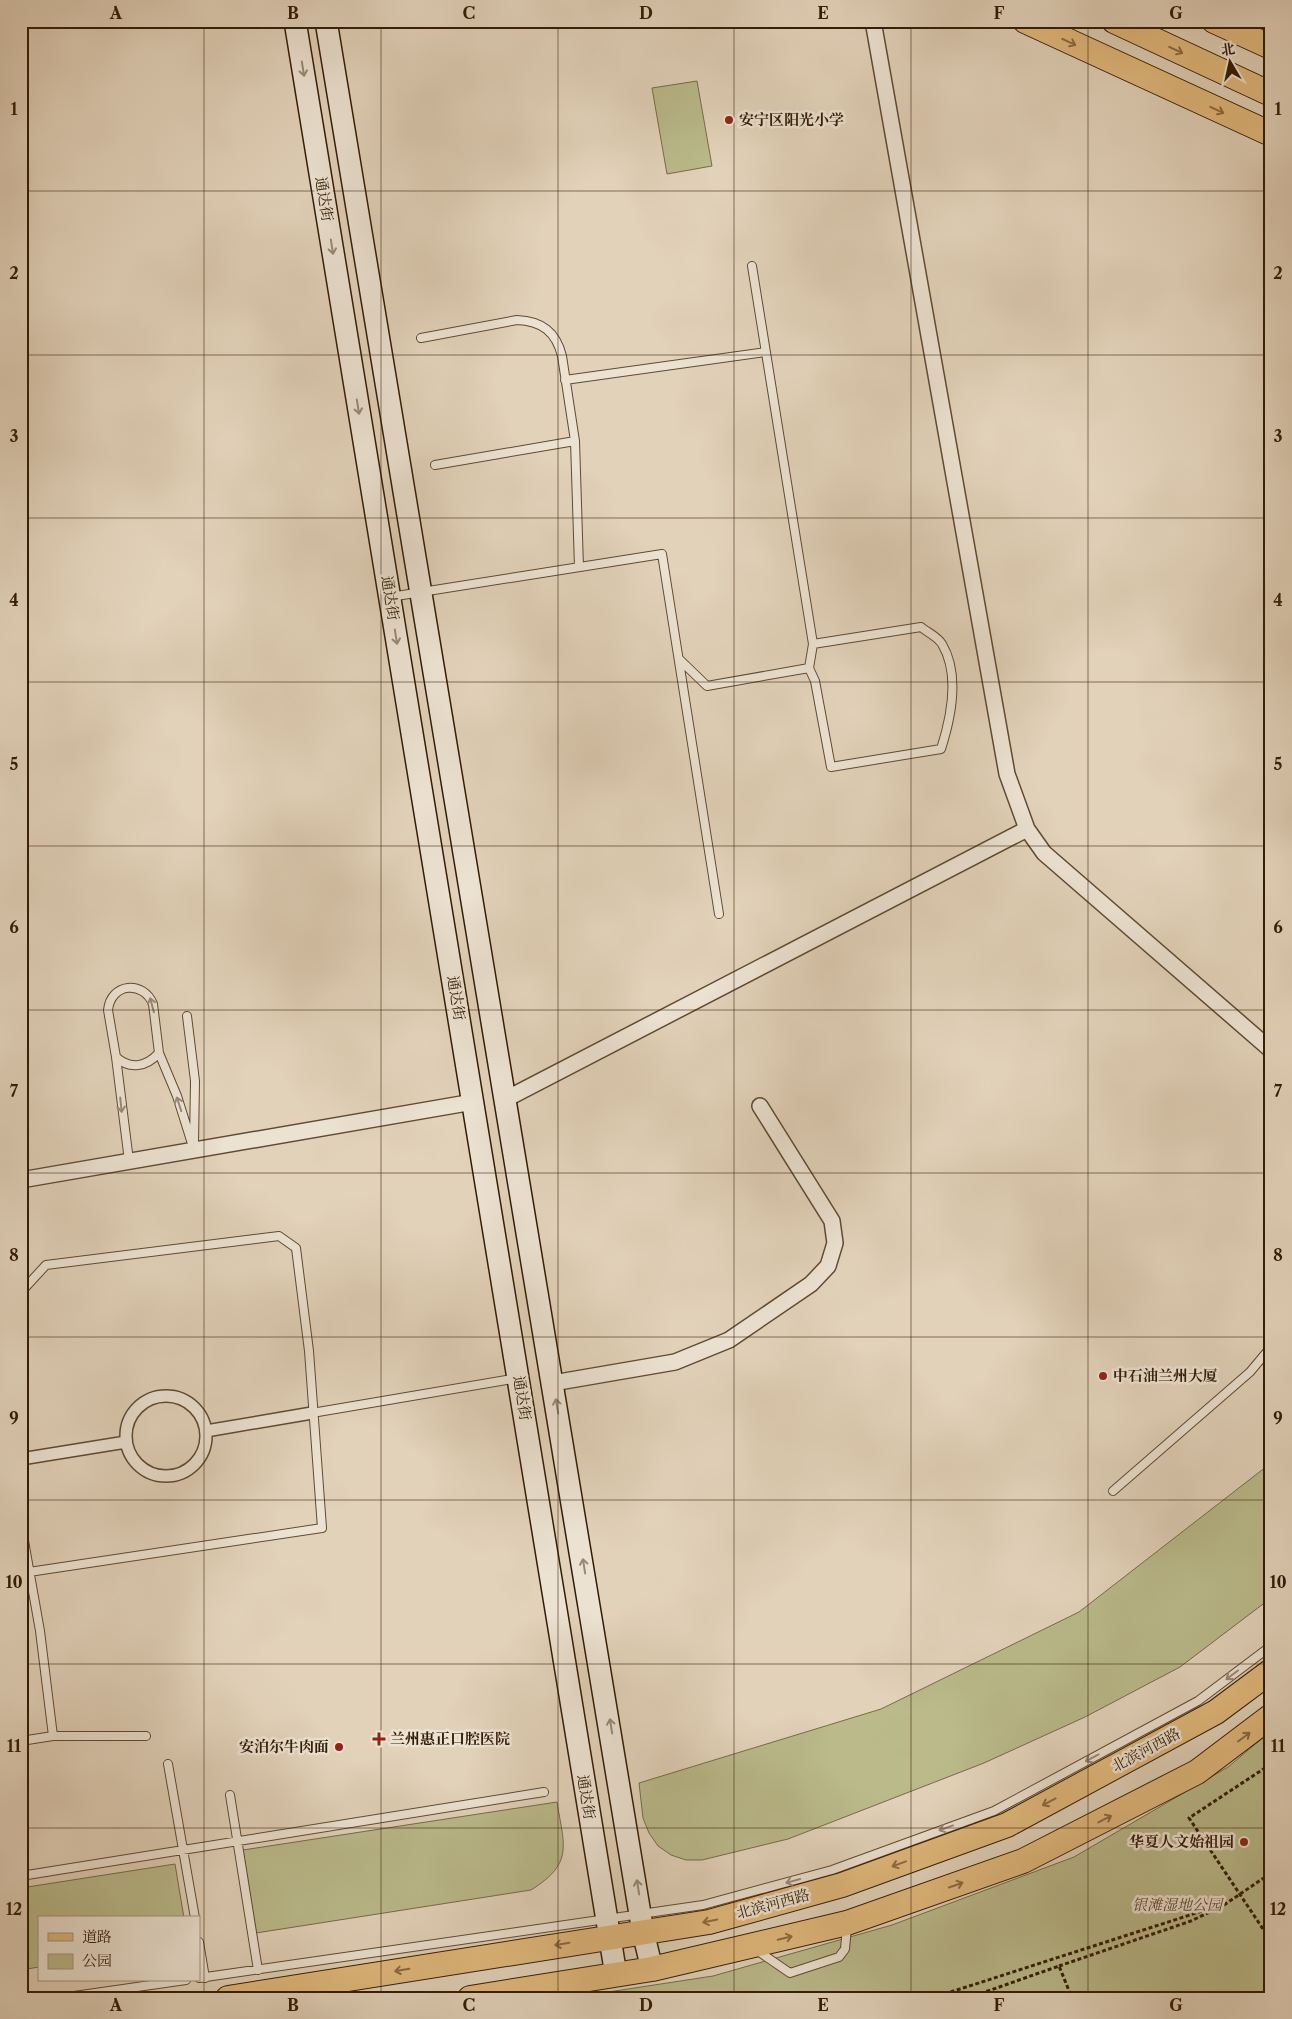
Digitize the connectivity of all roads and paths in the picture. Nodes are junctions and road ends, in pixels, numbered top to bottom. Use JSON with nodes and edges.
{"nodes":[{"id":1,"x":295,"y":21,"type":"edge"},
{"id":2,"x":326,"y":21,"type":"edge"},
{"id":3,"x":873,"y":21,"type":"edge"},
{"id":4,"x":1025,"y":21,"type":"edge"},
{"id":5,"x":1214,"y":21,"type":"edge"},
{"id":6,"x":1133,"y":24,"type":"edge"},
{"id":7,"x":1271,"y":47,"type":"edge"},
{"id":8,"x":1271,"y":76,"type":"edge"},
{"id":9,"x":1271,"y":94,"type":"edge"},
{"id":10,"x":1271,"y":134,"type":"edge"},
{"id":11,"x":752,"y":266,"type":"dead end"},
{"id":12,"x":421,"y":338,"type":"dead end"},
{"id":13,"x":766,"y":352,"type":"junction"},
{"id":14,"x":565,"y":380,"type":"junction"},
{"id":15,"x":575,"y":441,"type":"junction"},
{"id":16,"x":435,"y":465,"type":"dead end"},
{"id":17,"x":580,"y":567,"type":"junction"},
{"id":18,"x":421,"y":592,"type":"junction"},
{"id":19,"x":390,"y":597,"type":"junction"},
{"id":20,"x":813,"y":644,"type":"junction"},
{"id":21,"x":679,"y":659,"type":"junction"},
{"id":22,"x":809,"y":668,"type":"junction"},
{"id":23,"x":1026,"y":829,"type":"junction"},
{"id":24,"x":720,"y":914,"type":"dead end"},
{"id":25,"x":187,"y":1016,"type":"dead end"},
{"id":26,"x":1271,"y":1050,"type":"edge"},
{"id":27,"x":159,"y":1053,"type":"junction"},
{"id":28,"x":116,"y":1057,"type":"junction"},
{"id":29,"x":506,"y":1099,"type":"junction"},
{"id":30,"x":473,"y":1102,"type":"junction"},
{"id":31,"x":760,"y":1106,"type":"dead end"},
{"id":32,"x":194,"y":1150,"type":"junction"},
{"id":33,"x":129,"y":1162,"type":"junction"},
{"id":34,"x":21,"y":1180,"type":"edge"},
{"id":35,"x":21,"y":1292,"type":"edge"},
{"id":36,"x":1271,"y":1347,"type":"edge"},
{"id":37,"x":518,"y":1378,"type":"junction"},
{"id":38,"x":553,"y":1383,"type":"junction"},
{"id":39,"x":312,"y":1412,"type":"junction"},
{"id":40,"x":206,"y":1431,"type":"junction"},
{"id":41,"x":126,"y":1442,"type":"junction"},
{"id":42,"x":21,"y":1459,"type":"edge"},
{"id":43,"x":1113,"y":1491,"type":"dead end"},
{"id":44,"x":21,"y":1524,"type":"edge"},
{"id":45,"x":29,"y":1572,"type":"junction"},
{"id":46,"x":1271,"y":1646,"type":"edge"},
{"id":47,"x":1271,"y":1671,"type":"edge"},
{"id":48,"x":1271,"y":1716,"type":"edge"},
{"id":49,"x":53,"y":1736,"type":"junction"},
{"id":50,"x":146,"y":1736,"type":"dead end"},
{"id":51,"x":21,"y":1741,"type":"edge"},
{"id":52,"x":168,"y":1764,"type":"dead end"},
{"id":53,"x":1271,"y":1764,"type":"edge"},
{"id":54,"x":544,"y":1792,"type":"dead end"},
{"id":55,"x":230,"y":1795,"type":"dead end"},
{"id":56,"x":237,"y":1841,"type":"junction"},
{"id":57,"x":183,"y":1850,"type":"junction"},
{"id":58,"x":1271,"y":1873,"type":"edge"},
{"id":59,"x":21,"y":1876,"type":"edge"},
{"id":60,"x":1240,"y":1894,"type":"junction"},
{"id":61,"x":1224,"y":1904,"type":"junction"},
{"id":62,"x":195,"y":1916,"type":"edge"},
{"id":63,"x":643,"y":1923,"type":"junction"},
{"id":64,"x":847,"y":1923,"type":"junction"},
{"id":65,"x":608,"y":1928,"type":"junction"},
{"id":66,"x":1271,"y":1941,"type":"edge"},
{"id":67,"x":752,"y":1946,"type":"junction"},
{"id":68,"x":200,"y":1954,"type":"edge"},
{"id":69,"x":1059,"y":1966,"type":"junction"},
{"id":70,"x":652,"y":1969,"type":"junction"},
{"id":71,"x":258,"y":1970,"type":"junction"},
{"id":72,"x":616,"y":1974,"type":"junction"},
{"id":73,"x":202,"y":1978,"type":"edge"},
{"id":74,"x":172,"y":1982,"type":"edge"},
{"id":75,"x":1271,"y":1987,"type":"edge"},
{"id":76,"x":526,"y":1993,"type":"edge"},
{"id":77,"x":60,"y":1998,"type":"edge"},
{"id":78,"x":228,"y":1998,"type":"edge"},
{"id":79,"x":470,"y":1998,"type":"edge"},
{"id":80,"x":932,"y":1998,"type":"edge"},
{"id":81,"x":968,"y":1998,"type":"edge"},
{"id":82,"x":1072,"y":1998,"type":"edge"},
{"id":83,"x":1258,"y":1998,"type":"edge"}],
"edges":[{"from":1,"to":19,"type":"main road","name":"通达街","one_way":true},
{"from":2,"to":18,"type":"main road","name":"通达街"},
{"from":3,"to":23,"type":"street"},
{"from":4,"to":10,"type":"main road","one_way":true},
{"from":5,"to":7,"type":"main road"},
{"from":6,"to":8,"type":"main road"},
{"from":6,"to":9,"type":"main road","one_way":true},
{"from":11,"to":13,"type":"lane"},
{"from":12,"to":14,"type":"lane"},
{"from":13,"to":14,"type":"lane"},
{"from":13,"to":20,"type":"lane"},
{"from":14,"to":15,"type":"lane"},
{"from":15,"to":16,"type":"lane"},
{"from":15,"to":17,"type":"lane"},
{"from":17,"to":18,"type":"lane"},
{"from":17,"to":21,"type":"lane"},
{"from":18,"to":19,"type":"lane"},
{"from":18,"to":29,"type":"main road","name":"通达街"},
{"from":19,"to":30,"type":"main road","name":"通达街","one_way":true},
{"from":20,"to":22,"type":"lane"},
{"from":20,"to":22,"type":"lane"},
{"from":21,"to":22,"type":"lane"},
{"from":21,"to":24,"type":"lane"},
{"from":23,"to":26,"type":"street"},
{"from":23,"to":29,"type":"street"},
{"from":25,"to":32,"type":"lane"},
{"from":27,"to":28,"type":"lane"},
{"from":27,"to":28,"type":"lane","one_way":true},
{"from":32,"to":27,"type":"lane","one_way":true},
{"from":28,"to":33,"type":"lane","one_way":true},
{"from":29,"to":38,"type":"main road","name":"通达街"},
{"from":30,"to":32,"type":"street"},
{"from":30,"to":37,"type":"main road","name":"通达街"},
{"from":31,"to":38,"type":"street"},
{"from":32,"to":33,"type":"street"},
{"from":33,"to":34,"type":"street"},
{"from":35,"to":39,"type":"lane"},
{"from":36,"to":43,"type":"lane"},
{"from":37,"to":39,"type":"lane"},
{"from":37,"to":65,"type":"main road","name":"通达街"},
{"from":63,"to":38,"type":"main road","name":"通达街","one_way":true},
{"from":39,"to":40,"type":"street"},
{"from":39,"to":45,"type":"lane"},
{"from":40,"to":41,"type":"street"},
{"from":40,"to":41,"type":"street"},
{"from":41,"to":42,"type":"street"},
{"from":44,"to":45,"type":"lane"},
{"from":45,"to":49,"type":"lane"},
{"from":46,"to":63,"type":"lane","one_way":true},
{"from":47,"to":63,"type":"main road","name":"北滨河西路","one_way":true},
{"from":64,"to":48,"type":"main road","one_way":true},
{"from":49,"to":50,"type":"lane"},
{"from":49,"to":51,"type":"lane"},
{"from":52,"to":57,"type":"lane"},
{"from":53,"to":60,"type":"path"},
{"from":54,"to":56,"type":"lane"},
{"from":55,"to":56,"type":"lane"},
{"from":56,"to":57,"type":"lane"},
{"from":56,"to":71,"type":"lane"},
{"from":57,"to":59,"type":"lane"},
{"from":57,"to":62,"type":"lane"},
{"from":58,"to":60,"type":"path"},
{"from":60,"to":61,"type":"path"},
{"from":60,"to":66,"type":"path"},
{"from":61,"to":69,"type":"path"},
{"from":61,"to":80,"type":"path"},
{"from":63,"to":65,"type":"main road","name":"北滨河西路"},
{"from":63,"to":70,"type":"main road","name":"通达街"},
{"from":67,"to":64,"type":"main road","one_way":true},
{"from":64,"to":67,"type":"lane"},
{"from":65,"to":71,"type":"lane"},
{"from":65,"to":72,"type":"main road","name":"通达街"},
{"from":65,"to":78,"type":"main road","name":"北滨河西路","one_way":true},
{"from":67,"to":70,"type":"main road"},
{"from":68,"to":73,"type":"lane"},
{"from":69,"to":81,"type":"path"},
{"from":69,"to":82,"type":"path"},
{"from":70,"to":72,"type":"main road"},
{"from":71,"to":73,"type":"lane"},
{"from":72,"to":76,"type":"main road"},
{"from":74,"to":77,"type":"lane"},
{"from":75,"to":83,"type":"path"},
{"from":76,"to":79,"type":"main road"}]}
